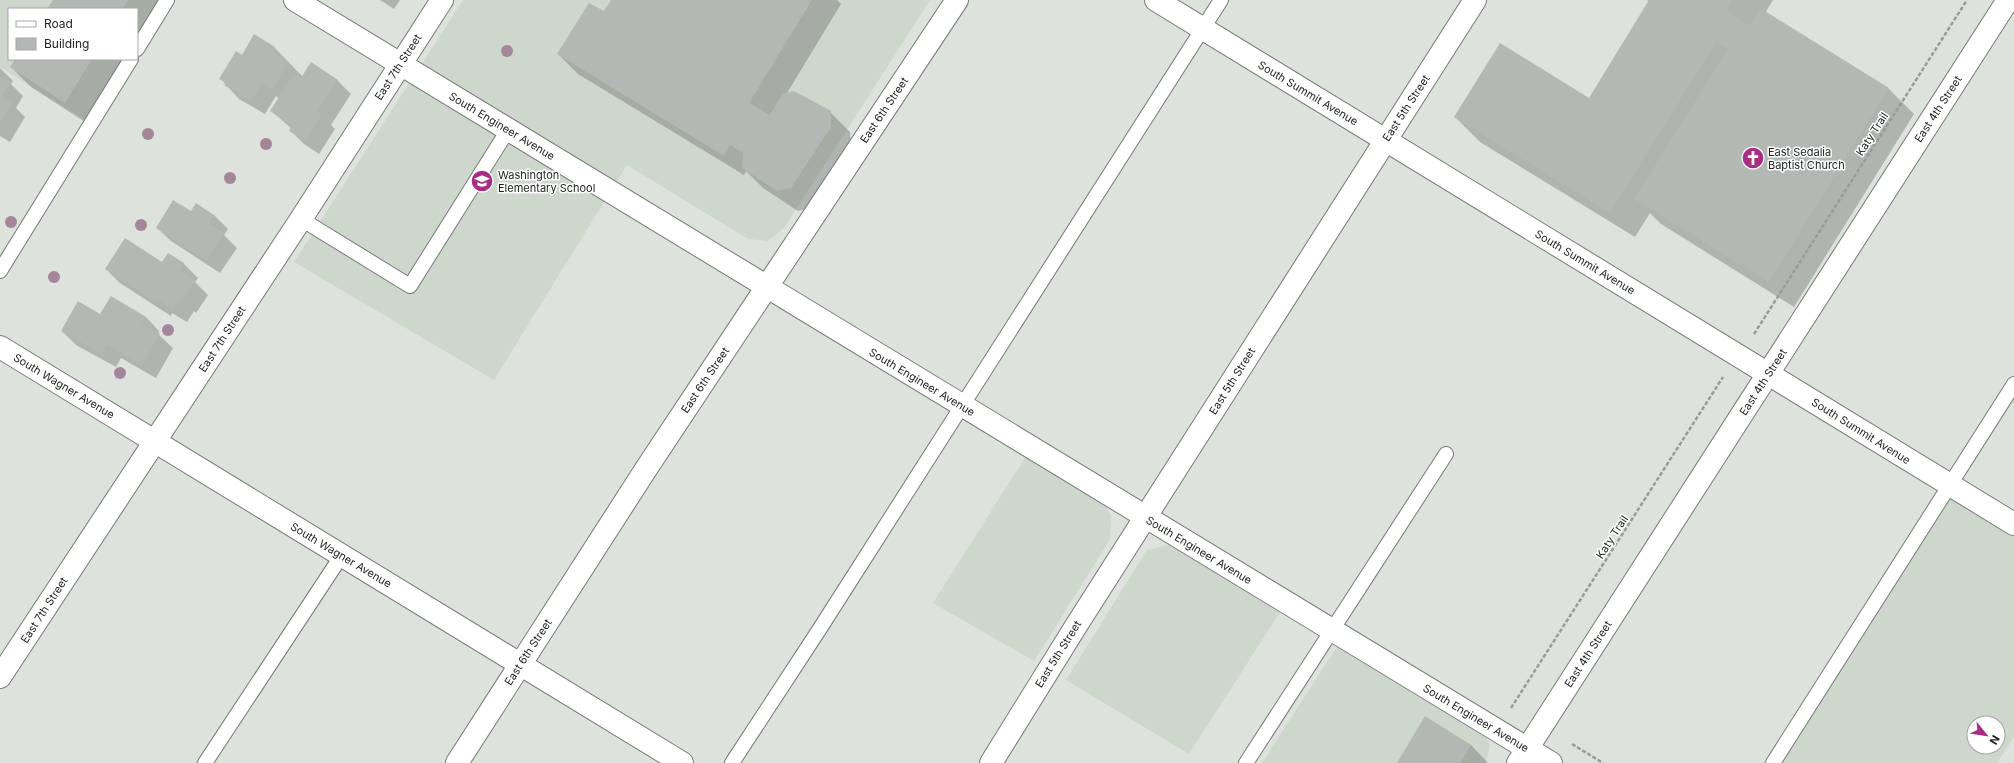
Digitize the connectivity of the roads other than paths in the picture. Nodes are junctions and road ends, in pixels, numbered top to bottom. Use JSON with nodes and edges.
{"nodes":[{"id":1,"x":167,"y":0,"type":"edge"},
{"id":2,"x":294,"y":0,"type":"edge"},
{"id":3,"x":442,"y":0,"type":"edge"},
{"id":4,"x":957,"y":0,"type":"edge"},
{"id":5,"x":1156,"y":0,"type":"edge"},
{"id":6,"x":1221,"y":0,"type":"edge"},
{"id":7,"x":1475,"y":0,"type":"edge"},
{"id":8,"x":2008,"y":0,"type":"edge"},
{"id":9,"x":1203,"y":29,"type":"junction"},
{"id":10,"x":138,"y":47,"type":"edge"},
{"id":11,"x":130,"y":60,"type":"edge"},
{"id":12,"x":400,"y":64,"type":"junction"},
{"id":13,"x":508,"y":130,"type":"junction"},
{"id":14,"x":1385,"y":140,"type":"junction"},
{"id":15,"x":301,"y":219,"type":"junction"},
{"id":16,"x":0,"y":271,"type":"edge"},
{"id":17,"x":767,"y":287,"type":"junction"},
{"id":18,"x":0,"y":346,"type":"edge"},
{"id":19,"x":1768,"y":373,"type":"junction"},
{"id":20,"x":2014,"y":384,"type":"edge"},
{"id":21,"x":962,"y":406,"type":"junction"},
{"id":22,"x":155,"y":441,"type":"junction"},
{"id":23,"x":1446,"y":454,"type":"dead end"},
{"id":24,"x":1949,"y":486,"type":"junction"},
{"id":25,"x":1145,"y":517,"type":"junction"},
{"id":26,"x":2014,"y":524,"type":"edge"},
{"id":27,"x":342,"y":555,"type":"junction"},
{"id":28,"x":1331,"y":630,"type":"junction"},
{"id":29,"x":521,"y":664,"type":"junction"},
{"id":30,"x":0,"y":677,"type":"edge"},
{"id":31,"x":1523,"y":756,"type":"edge"},
{"id":32,"x":205,"y":763,"type":"edge"},
{"id":33,"x":457,"y":763,"type":"edge"},
{"id":34,"x":682,"y":763,"type":"edge"},
{"id":35,"x":732,"y":763,"type":"edge"},
{"id":36,"x":991,"y":763,"type":"edge"},
{"id":37,"x":1246,"y":763,"type":"edge"},
{"id":38,"x":1551,"y":763,"type":"edge"},
{"id":39,"x":1773,"y":763,"type":"edge"}],
"edges":[{"from":1,"to":10,"type":"lane"},
{"from":2,"to":12,"type":"street","name":"South Engineer Avenue"},
{"from":3,"to":12,"type":"street","name":"East 7th Street"},
{"from":4,"to":17,"type":"street","name":"East 6th Street"},
{"from":5,"to":9,"type":"street","name":"South Summit Avenue"},
{"from":6,"to":9,"type":"lane"},
{"from":7,"to":14,"type":"street","name":"East 5th Street"},
{"from":8,"to":19,"type":"street","name":"East 4th Street"},
{"from":9,"to":14,"type":"street","name":"South Summit Avenue"},
{"from":9,"to":21,"type":"lane"},
{"from":11,"to":16,"type":"lane"},
{"from":12,"to":13,"type":"street","name":"South Engineer Avenue"},
{"from":12,"to":15,"type":"street","name":"East 7th Street"},
{"from":13,"to":15,"type":"lane"},
{"from":13,"to":17,"type":"street","name":"South Engineer Avenue"},
{"from":14,"to":19,"type":"street","name":"South Summit Avenue"},
{"from":14,"to":25,"type":"street","name":"East 5th Street"},
{"from":15,"to":22,"type":"street","name":"East 7th Street"},
{"from":17,"to":21,"type":"street","name":"South Engineer Avenue"},
{"from":17,"to":29,"type":"street","name":"East 6th Street"},
{"from":18,"to":22,"type":"street","name":"South Wagner Avenue"},
{"from":19,"to":24,"type":"street","name":"South Summit Avenue"},
{"from":19,"to":31,"type":"street","name":"East 4th Street"},
{"from":20,"to":24,"type":"lane"},
{"from":21,"to":25,"type":"street","name":"South Engineer Avenue"},
{"from":21,"to":35,"type":"lane"},
{"from":22,"to":27,"type":"street","name":"South Wagner Avenue"},
{"from":22,"to":30,"type":"street","name":"East 7th Street"},
{"from":23,"to":28,"type":"lane"},
{"from":24,"to":26,"type":"street","name":"South Summit Avenue"},
{"from":24,"to":39,"type":"lane"},
{"from":25,"to":28,"type":"street","name":"South Engineer Avenue"},
{"from":25,"to":36,"type":"street","name":"East 5th Street"},
{"from":27,"to":29,"type":"street","name":"South Wagner Avenue"},
{"from":27,"to":32,"type":"lane"},
{"from":28,"to":31,"type":"street","name":"South Engineer Avenue"},
{"from":28,"to":37,"type":"lane"},
{"from":29,"to":33,"type":"street","name":"East 6th Street"},
{"from":29,"to":34,"type":"street","name":"South Wagner Avenue"},
{"from":31,"to":38,"type":"street","name":"South Engineer Avenue"}]}
